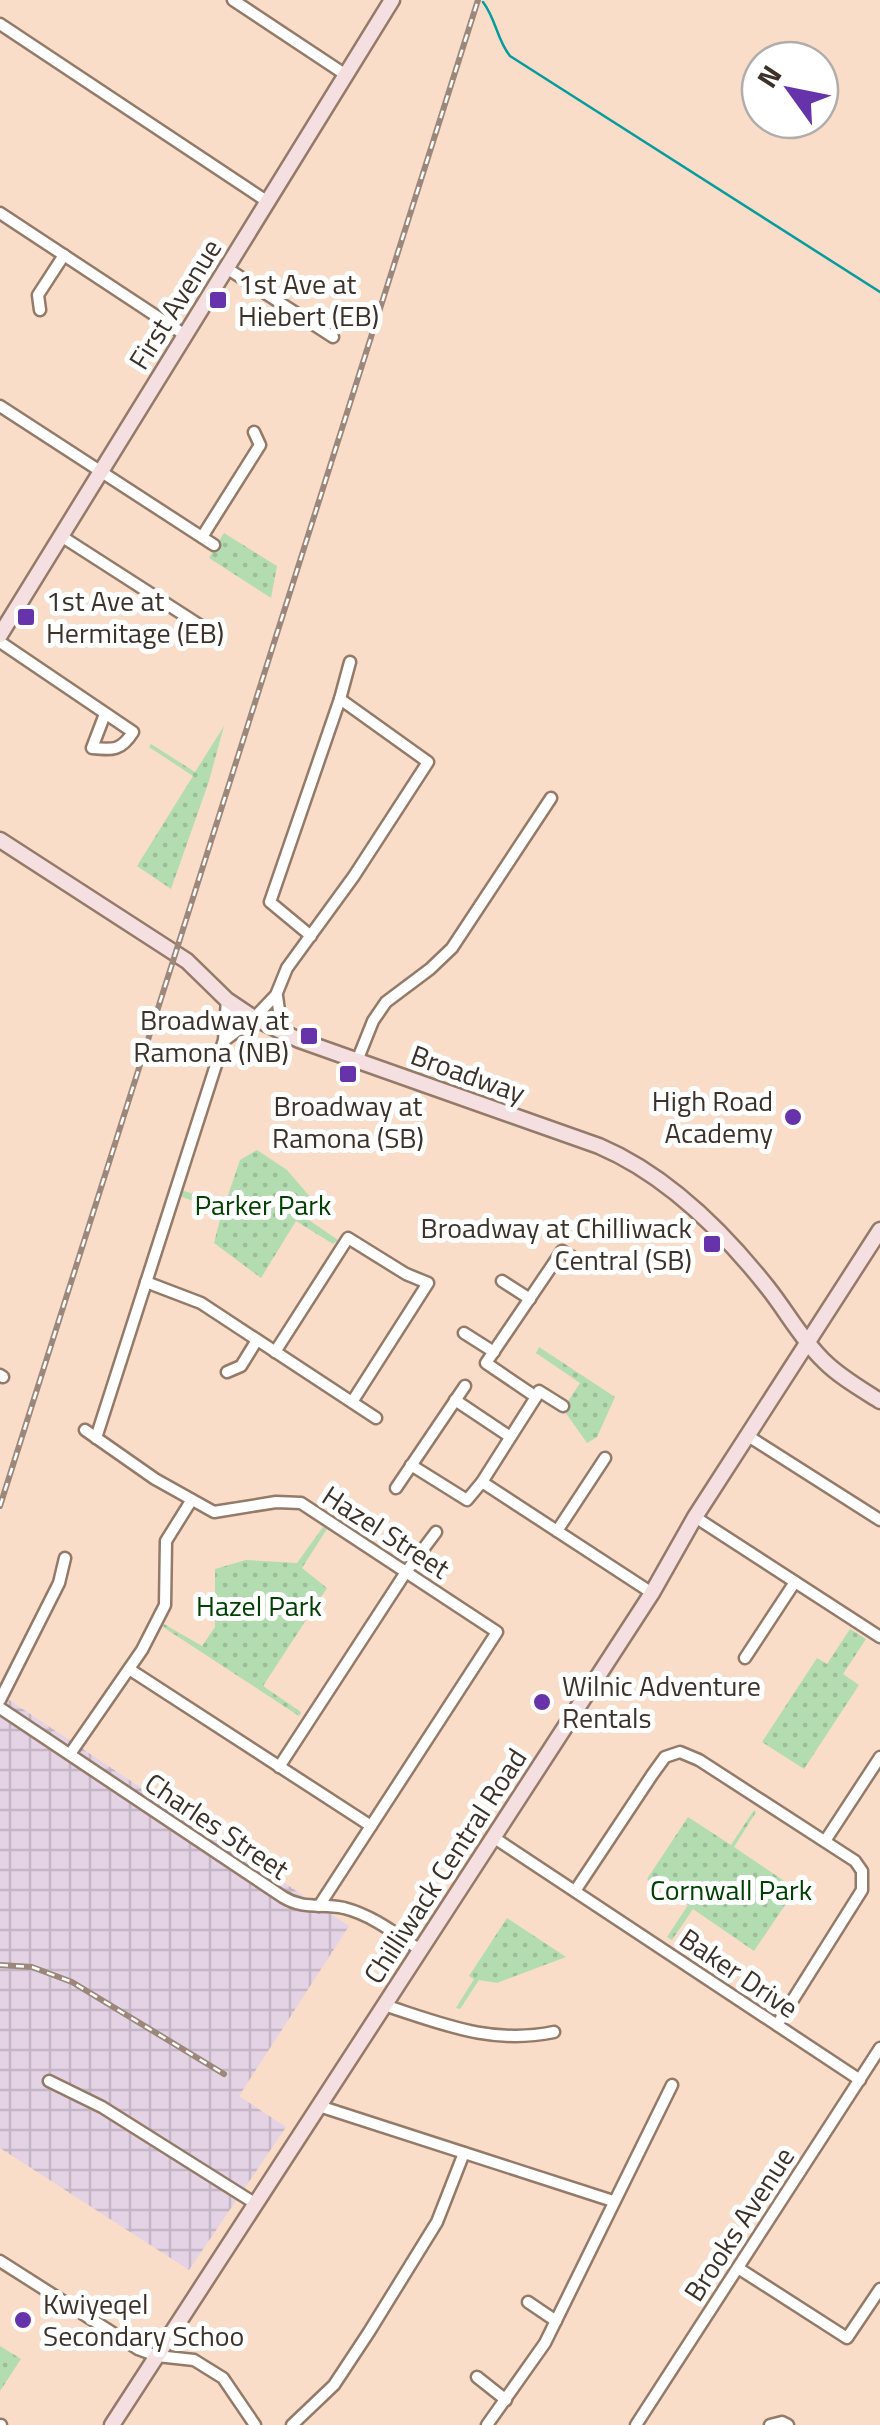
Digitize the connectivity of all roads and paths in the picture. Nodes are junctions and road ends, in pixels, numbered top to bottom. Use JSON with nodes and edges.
{"nodes":[{"id":1,"x":233,"y":0,"type":"edge"},
{"id":2,"x":392,"y":0,"type":"edge"},
{"id":3,"x":0,"y":24,"type":"edge"},
{"id":4,"x":346,"y":74,"type":"junction"},
{"id":5,"x":268,"y":202,"type":"junction"},
{"id":6,"x":0,"y":213,"type":"edge"},
{"id":7,"x":64,"y":255,"type":"junction"},
{"id":8,"x":228,"y":269,"type":"junction"},
{"id":9,"x":40,"y":310,"type":"dead end"},
{"id":10,"x":185,"y":335,"type":"junction"},
{"id":11,"x":332,"y":337,"type":"dead end"},
{"id":12,"x":0,"y":406,"type":"edge"},
{"id":13,"x":254,"y":432,"type":"dead end"},
{"id":14,"x":101,"y":472,"type":"junction"},
{"id":15,"x":61,"y":536,"type":"junction"},
{"id":16,"x":202,"y":537,"type":"junction"},
{"id":17,"x":214,"y":545,"type":"dead end"},
{"id":18,"x":200,"y":626,"type":"dead end"},
{"id":19,"x":0,"y":638,"type":"edge"},
{"id":20,"x":350,"y":662,"type":"dead end"},
{"id":21,"x":340,"y":699,"type":"junction"},
{"id":22,"x":105,"y":714,"type":"dead end"},
{"id":23,"x":551,"y":798,"type":"dead end"},
{"id":24,"x":0,"y":840,"type":"edge"},
{"id":25,"x":311,"y":936,"type":"junction"},
{"id":26,"x":276,"y":994,"type":"junction"},
{"id":27,"x":228,"y":1000,"type":"junction"},
{"id":28,"x":254,"y":1018,"type":"junction"},
{"id":29,"x":282,"y":1032,"type":"junction"},
{"id":30,"x":224,"y":1040,"type":"junction"},
{"id":31,"x":357,"y":1061,"type":"junction"},
{"id":32,"x":880,"y":1230,"type":"edge"},
{"id":33,"x":584,"y":1264,"type":"dead end"},
{"id":34,"x":502,"y":1281,"type":"dead end"},
{"id":35,"x":146,"y":1282,"type":"junction"},
{"id":36,"x":530,"y":1298,"type":"junction"},
{"id":37,"x":826,"y":1315,"type":"junction"},
{"id":38,"x":790,"y":1316,"type":"junction"},
{"id":39,"x":464,"y":1333,"type":"dead end"},
{"id":40,"x":257,"y":1340,"type":"junction"},
{"id":41,"x":808,"y":1343,"type":"junction"},
{"id":42,"x":275,"y":1352,"type":"junction"},
{"id":43,"x":494,"y":1352,"type":"junction"},
{"id":44,"x":227,"y":1372,"type":"dead end"},
{"id":45,"x":465,"y":1386,"type":"dead end"},
{"id":46,"x":536,"y":1397,"type":"junction"},
{"id":47,"x":455,"y":1400,"type":"junction"},
{"id":48,"x":880,"y":1401,"type":"edge"},
{"id":49,"x":352,"y":1402,"type":"junction"},
{"id":50,"x":563,"y":1406,"type":"dead end"},
{"id":51,"x":376,"y":1418,"type":"dead end"},
{"id":52,"x":85,"y":1430,"type":"dead end"},
{"id":53,"x":509,"y":1436,"type":"junction"},
{"id":54,"x":748,"y":1436,"type":"junction"},
{"id":55,"x":96,"y":1438,"type":"junction"},
{"id":56,"x":604,"y":1458,"type":"dead end"},
{"id":57,"x":411,"y":1466,"type":"junction"},
{"id":58,"x":482,"y":1482,"type":"junction"},
{"id":59,"x":396,"y":1488,"type":"dead end"},
{"id":60,"x":191,"y":1500,"type":"junction"},
{"id":61,"x":695,"y":1518,"type":"junction"},
{"id":62,"x":880,"y":1520,"type":"edge"},
{"id":63,"x":557,"y":1531,"type":"junction"},
{"id":64,"x":436,"y":1532,"type":"dead end"},
{"id":65,"x":65,"y":1558,"type":"dead end"},
{"id":66,"x":406,"y":1572,"type":"junction"},
{"id":67,"x":795,"y":1582,"type":"junction"},
{"id":68,"x":652,"y":1593,"type":"junction"},
{"id":69,"x":880,"y":1637,"type":"edge"},
{"id":70,"x":745,"y":1658,"type":"dead end"},
{"id":71,"x":129,"y":1669,"type":"junction"},
{"id":72,"x":0,"y":1704,"type":"edge"},
{"id":73,"x":70,"y":1754,"type":"junction"},
{"id":74,"x":880,"y":1757,"type":"edge"},
{"id":75,"x":279,"y":1766,"type":"junction"},
{"id":76,"x":370,"y":1826,"type":"junction"},
{"id":77,"x":494,"y":1837,"type":"junction"},
{"id":78,"x":825,"y":1841,"type":"junction"},
{"id":79,"x":575,"y":1891,"type":"junction"},
{"id":80,"x":319,"y":1906,"type":"junction"},
{"id":81,"x":420,"y":1950,"type":"junction"},
{"id":82,"x":384,"y":2005,"type":"junction"},
{"id":83,"x":777,"y":2025,"type":"junction"},
{"id":84,"x":554,"y":2032,"type":"dead end"},
{"id":85,"x":880,"y":2048,"type":"edge"},
{"id":86,"x":860,"y":2080,"type":"junction"},
{"id":87,"x":49,"y":2081,"type":"dead end"},
{"id":88,"x":672,"y":2085,"type":"dead end"},
{"id":89,"x":318,"y":2106,"type":"junction"},
{"id":90,"x":464,"y":2153,"type":"junction"},
{"id":91,"x":614,"y":2201,"type":"junction"},
{"id":92,"x":256,"y":2204,"type":"junction"},
{"id":93,"x":0,"y":2261,"type":"edge"},
{"id":94,"x":738,"y":2268,"type":"junction"},
{"id":95,"x":880,"y":2289,"type":"edge"},
{"id":96,"x":528,"y":2302,"type":"dead end"},
{"id":97,"x":556,"y":2321,"type":"junction"},
{"id":98,"x":157,"y":2356,"type":"junction"},
{"id":99,"x":477,"y":2377,"type":"dead end"},
{"id":100,"x":506,"y":2400,"type":"junction"},
{"id":101,"x":112,"y":2425,"type":"edge"},
{"id":102,"x":255,"y":2425,"type":"edge"},
{"id":103,"x":292,"y":2425,"type":"edge"},
{"id":104,"x":487,"y":2425,"type":"edge"},
{"id":105,"x":636,"y":2425,"type":"edge"},
{"id":106,"x":770,"y":2425,"type":"edge"},
{"id":107,"x":788,"y":2425,"type":"edge"}],
"edges":[{"from":1,"to":4,"type":"street"},
{"from":2,"to":4,"type":"street","name":"First Avenue"},
{"from":3,"to":5,"type":"street"},
{"from":4,"to":5,"type":"street","name":"First Avenue"},
{"from":5,"to":8,"type":"street","name":"First Avenue"},
{"from":6,"to":7,"type":"street"},
{"from":7,"to":9,"type":"street"},
{"from":7,"to":10,"type":"street"},
{"from":8,"to":10,"type":"street","name":"First Avenue"},
{"from":8,"to":11,"type":"street"},
{"from":10,"to":14,"type":"street","name":"First Avenue"},
{"from":12,"to":14,"type":"street"},
{"from":13,"to":16,"type":"street"},
{"from":14,"to":15,"type":"street","name":"First Avenue"},
{"from":14,"to":16,"type":"street"},
{"from":15,"to":18,"type":"street"},
{"from":15,"to":19,"type":"street","name":"First Avenue"},
{"from":16,"to":17,"type":"street"},
{"from":19,"to":22,"type":"street"},
{"from":20,"to":21,"type":"street"},
{"from":21,"to":25,"type":"street"},
{"from":21,"to":25,"type":"street"},
{"from":23,"to":31,"type":"street"},
{"from":24,"to":27,"type":"street","name":"Broadway"},
{"from":25,"to":26,"type":"street"},
{"from":26,"to":28,"type":"street"},
{"from":26,"to":29,"type":"street"},
{"from":27,"to":28,"type":"street","name":"Broadway"},
{"from":27,"to":30,"type":"street"},
{"from":28,"to":29,"type":"street","name":"Broadway"},
{"from":28,"to":30,"type":"street"},
{"from":29,"to":31,"type":"street","name":"Broadway"},
{"from":30,"to":35,"type":"street"},
{"from":31,"to":38,"type":"street","name":"Broadway"},
{"from":32,"to":37,"type":"street","name":"Chilliwack Central Road"},
{"from":33,"to":36,"type":"street"},
{"from":34,"to":36,"type":"street"},
{"from":35,"to":40,"type":"street"},
{"from":35,"to":55,"type":"street"},
{"from":36,"to":43,"type":"street"},
{"from":37,"to":38,"type":"street"},
{"from":37,"to":41,"type":"street","name":"Chilliwack Central Road"},
{"from":38,"to":41,"type":"street","name":"Broadway"},
{"from":39,"to":43,"type":"street"},
{"from":40,"to":42,"type":"street"},
{"from":40,"to":44,"type":"street"},
{"from":41,"to":48,"type":"street","name":"Broadway"},
{"from":41,"to":54,"type":"street","name":"Chilliwack Central Road"},
{"from":42,"to":49,"type":"street"},
{"from":42,"to":49,"type":"street"},
{"from":43,"to":46,"type":"street"},
{"from":45,"to":47,"type":"street"},
{"from":46,"to":50,"type":"street"},
{"from":46,"to":53,"type":"street"},
{"from":47,"to":53,"type":"street"},
{"from":47,"to":57,"type":"street"},
{"from":49,"to":51,"type":"street"},
{"from":52,"to":55,"type":"street","name":"Hazel Street"},
{"from":53,"to":58,"type":"street"},
{"from":54,"to":61,"type":"street","name":"Chilliwack Central Road"},
{"from":54,"to":62,"type":"street"},
{"from":55,"to":60,"type":"street","name":"Hazel Street"},
{"from":56,"to":63,"type":"street"},
{"from":57,"to":58,"type":"street"},
{"from":57,"to":59,"type":"street"},
{"from":58,"to":63,"type":"street"},
{"from":60,"to":66,"type":"street","name":"Hazel Street"},
{"from":60,"to":71,"type":"street"},
{"from":61,"to":67,"type":"street"},
{"from":61,"to":68,"type":"street","name":"Chilliwack Central Road"},
{"from":63,"to":68,"type":"street"},
{"from":64,"to":66,"type":"street"},
{"from":65,"to":72,"type":"street"},
{"from":66,"to":75,"type":"street"},
{"from":66,"to":76,"type":"street","name":"Hazel Street"},
{"from":67,"to":69,"type":"street"},
{"from":67,"to":70,"type":"street"},
{"from":68,"to":77,"type":"street","name":"Chilliwack Central Road"},
{"from":71,"to":73,"type":"street"},
{"from":71,"to":75,"type":"street"},
{"from":72,"to":73,"type":"street","name":"Charles Street"},
{"from":73,"to":80,"type":"street","name":"Charles Street"},
{"from":74,"to":78,"type":"street"},
{"from":75,"to":76,"type":"street"},
{"from":76,"to":80,"type":"street"},
{"from":77,"to":79,"type":"street","name":"Baker Drive"},
{"from":77,"to":81,"type":"street","name":"Chilliwack Central Road"},
{"from":78,"to":79,"type":"street"},
{"from":78,"to":83,"type":"street"},
{"from":79,"to":83,"type":"street","name":"Baker Drive"},
{"from":80,"to":81,"type":"street","name":"Charles Street"},
{"from":81,"to":82,"type":"street","name":"Chilliwack Central Road"},
{"from":82,"to":84,"type":"street"},
{"from":82,"to":89,"type":"street","name":"Chilliwack Central Road"},
{"from":83,"to":86,"type":"street","name":"Baker Drive"},
{"from":85,"to":86,"type":"street","name":"Brooks Avenue"},
{"from":86,"to":94,"type":"street","name":"Brooks Avenue"},
{"from":87,"to":92,"type":"street"},
{"from":88,"to":91,"type":"street"},
{"from":89,"to":90,"type":"street"},
{"from":89,"to":92,"type":"street","name":"Chilliwack Central Road"},
{"from":90,"to":91,"type":"street"},
{"from":90,"to":103,"type":"street"},
{"from":91,"to":97,"type":"street"},
{"from":92,"to":98,"type":"street","name":"Chilliwack Central Road"},
{"from":93,"to":98,"type":"street"},
{"from":94,"to":95,"type":"street"},
{"from":94,"to":105,"type":"street","name":"Brooks Avenue"},
{"from":96,"to":97,"type":"street"},
{"from":97,"to":100,"type":"street"},
{"from":98,"to":101,"type":"street","name":"Chilliwack Central Road"},
{"from":98,"to":102,"type":"street"},
{"from":99,"to":100,"type":"street"},
{"from":100,"to":104,"type":"street"},
{"from":106,"to":107,"type":"street"}]}
